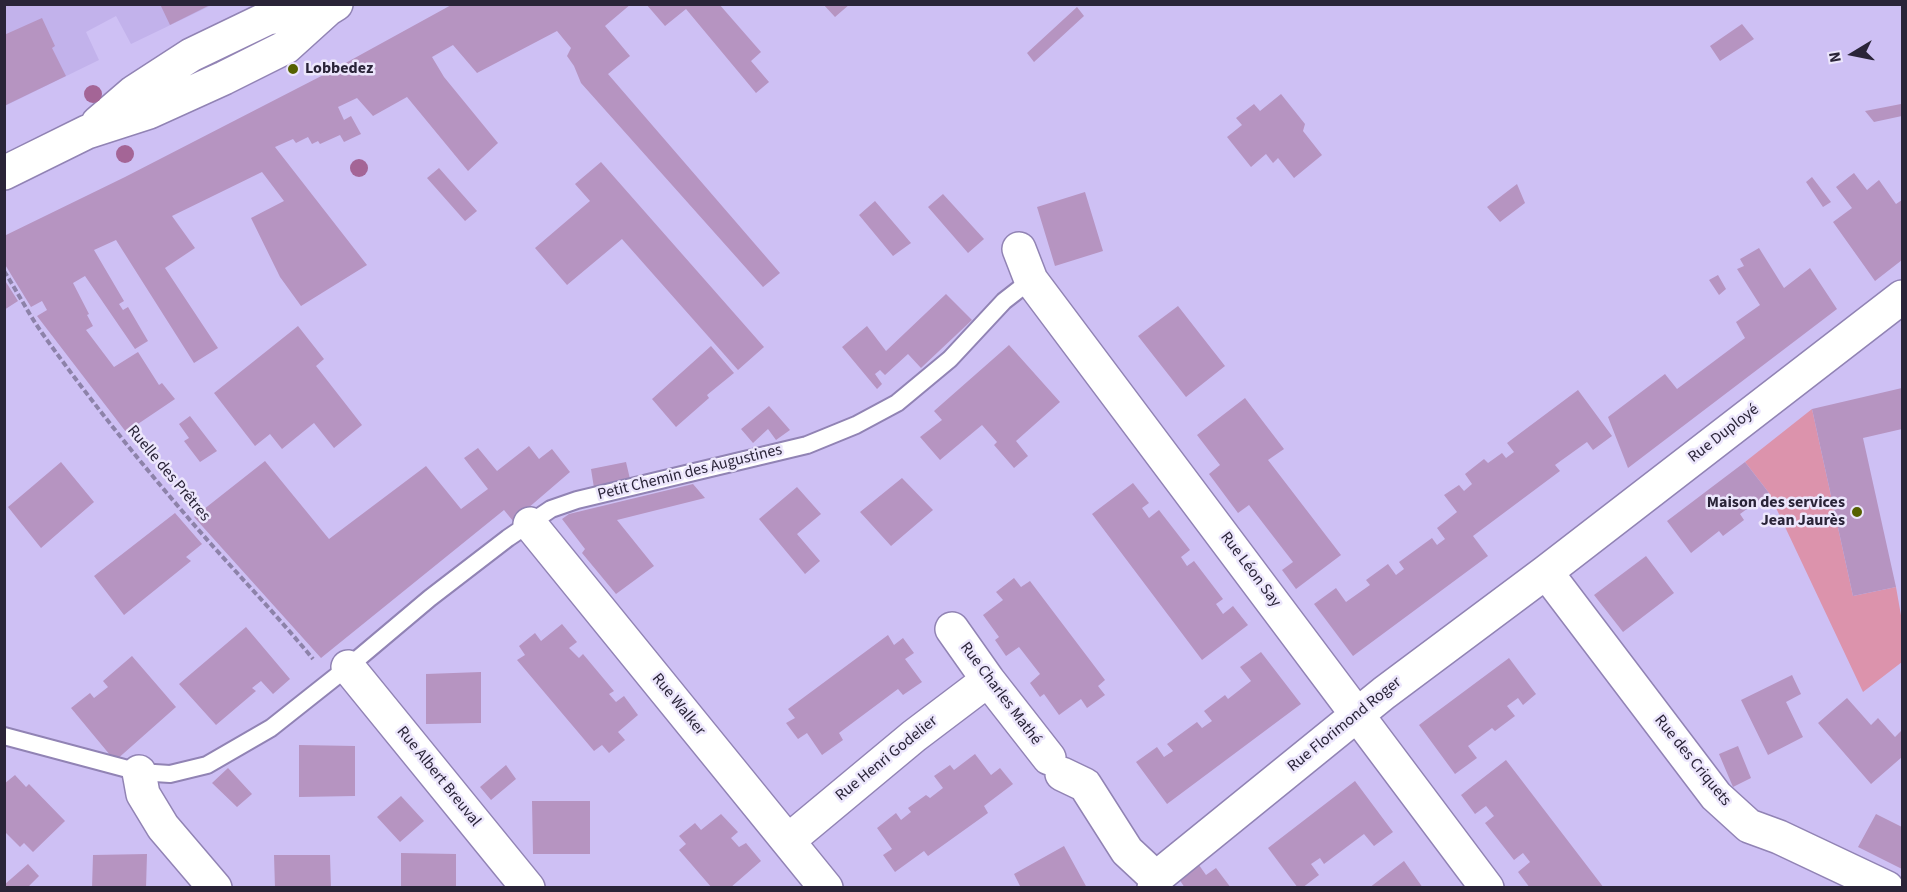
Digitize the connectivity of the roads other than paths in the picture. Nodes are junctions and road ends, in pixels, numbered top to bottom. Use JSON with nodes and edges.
{"nodes":[{"id":1,"x":332,"y":7,"type":"edge"},
{"id":2,"x":4,"y":173,"type":"edge"},
{"id":3,"x":1019,"y":249,"type":"dead end"},
{"id":4,"x":1031,"y":280,"type":"junction"},
{"id":5,"x":1902,"y":297,"type":"edge"},
{"id":6,"x":530,"y":524,"type":"junction"},
{"id":7,"x":1546,"y":572,"type":"junction"},
{"id":8,"x":952,"y":629,"type":"dead end"},
{"id":9,"x":338,"y":674,"type":"junction"},
{"id":10,"x":988,"y":681,"type":"junction"},
{"id":11,"x":1357,"y":714,"type":"junction"},
{"id":12,"x":4,"y":736,"type":"edge"},
{"id":13,"x":140,"y":772,"type":"junction"},
{"id":14,"x":789,"y":840,"type":"junction"},
{"id":15,"x":1155,"y":883,"type":"edge"},
{"id":16,"x":215,"y":888,"type":"edge"},
{"id":17,"x":528,"y":888,"type":"edge"},
{"id":18,"x":826,"y":888,"type":"edge"},
{"id":19,"x":1487,"y":888,"type":"edge"},
{"id":20,"x":1887,"y":888,"type":"edge"}],
"edges":[{"from":1,"to":2,"type":"street"},
{"from":3,"to":4,"type":"street","name":"Rue Léon Say"},
{"from":4,"to":6,"type":"lane","name":"Petit Chemin des Augustines"},
{"from":4,"to":11,"type":"street","name":"Rue Léon Say"},
{"from":5,"to":7,"type":"street","name":"Rue Duployé"},
{"from":6,"to":9,"type":"lane","name":"Petit Chemin des Augustines"},
{"from":6,"to":14,"type":"street","name":"Rue Walker"},
{"from":7,"to":11,"type":"street","name":"Rue Florimond Roger"},
{"from":7,"to":20,"type":"street","name":"Rue des Criquets"},
{"from":8,"to":10,"type":"street","name":"Rue Charles Mathé"},
{"from":9,"to":13,"type":"lane","name":"Petit Chemin des Augustines"},
{"from":9,"to":17,"type":"street","name":"Rue Albert Breuval"},
{"from":10,"to":14,"type":"street","name":"Rue Henri Godelier"},
{"from":10,"to":15,"type":"street","name":"Rue Charles Mathé"},
{"from":11,"to":15,"type":"street","name":"Rue Florimond Roger"},
{"from":11,"to":19,"type":"street","name":"Rue Léon Say"},
{"from":12,"to":13,"type":"lane","name":"Petit Chemin des Augustines"},
{"from":13,"to":16,"type":"street"},
{"from":14,"to":18,"type":"street","name":"Rue Walker"}]}
